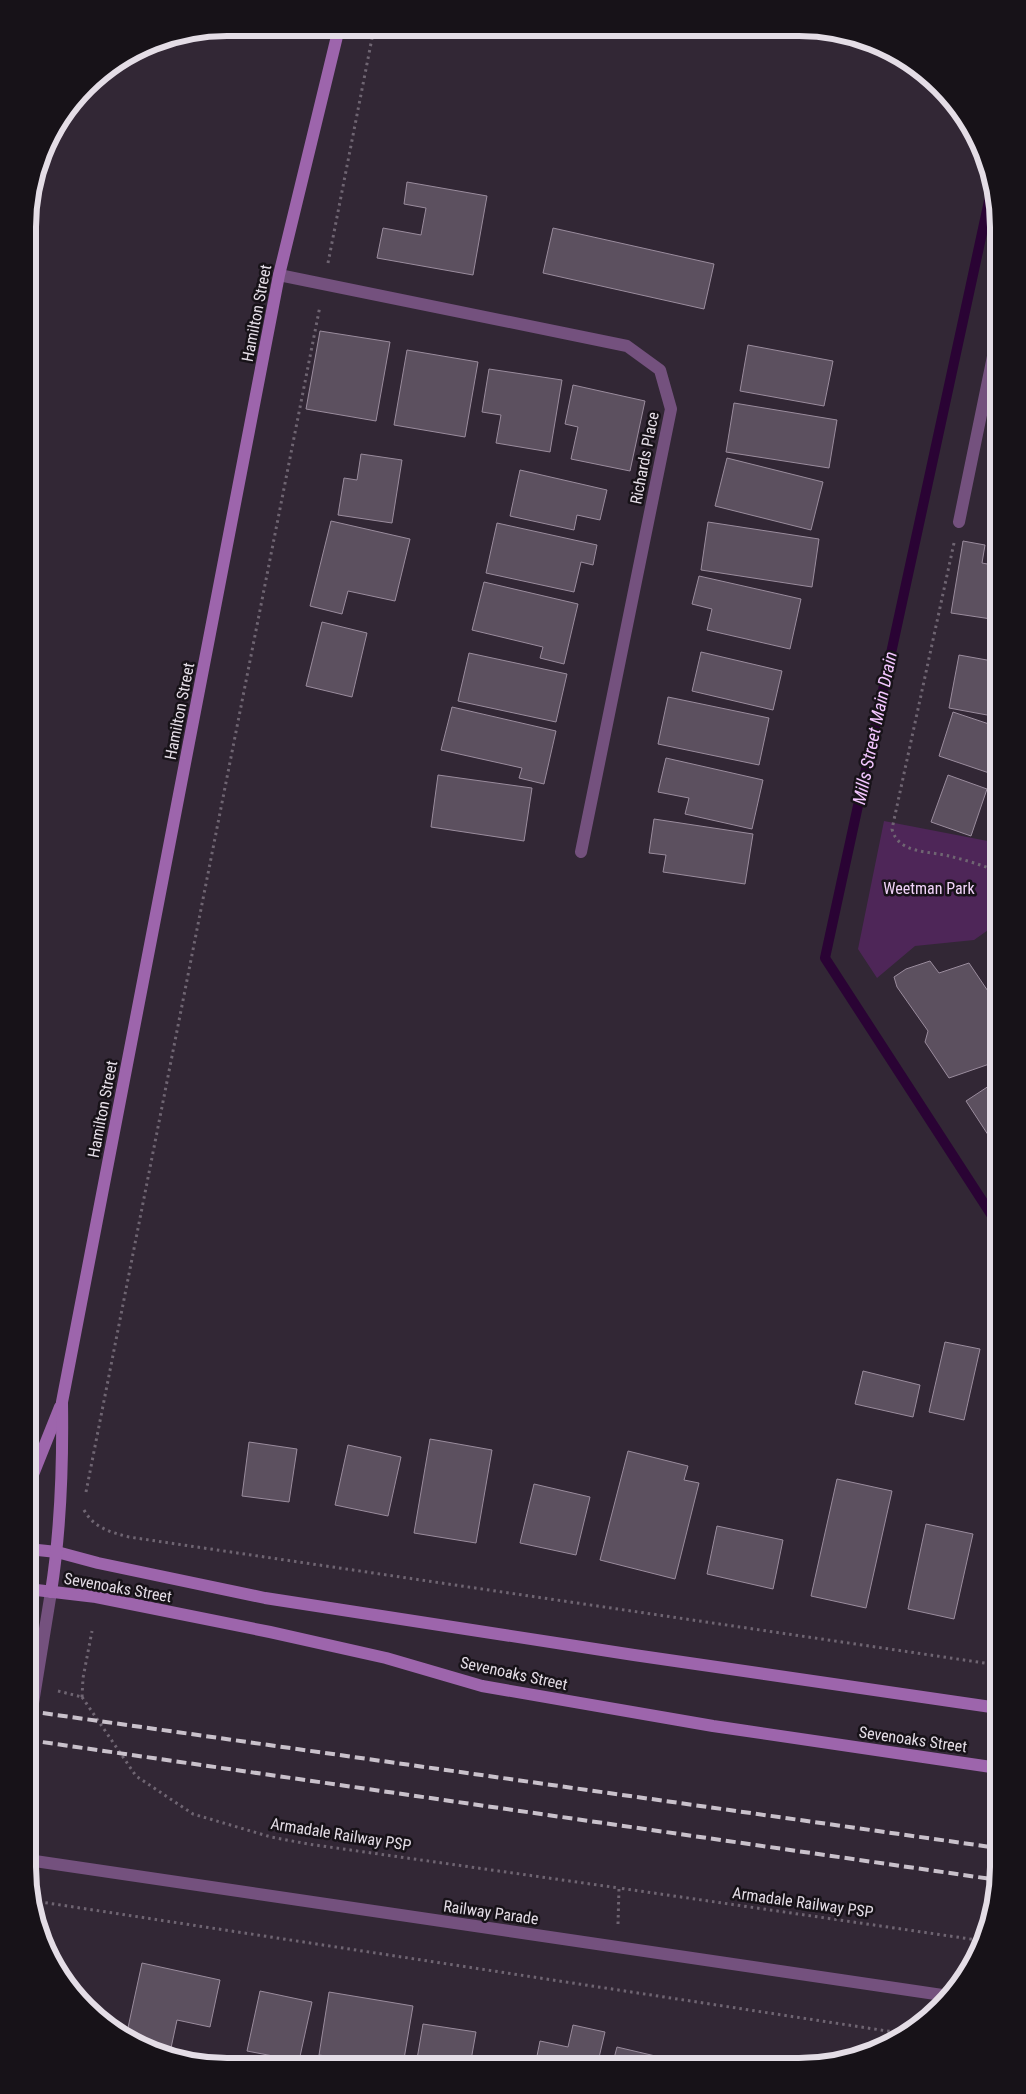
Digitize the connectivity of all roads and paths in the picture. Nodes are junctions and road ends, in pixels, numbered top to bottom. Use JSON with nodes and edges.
{"nodes":[{"id":1,"x":337,"y":36,"type":"edge"},
{"id":2,"x":372,"y":36,"type":"edge"},
{"id":3,"x":279,"y":274,"type":"junction"},
{"id":4,"x":324,"y":284,"type":"junction"},
{"id":5,"x":990,"y":371,"type":"edge"},
{"id":6,"x":959,"y":522,"type":"joint"},
{"id":7,"x":581,"y":852,"type":"dead end"},
{"id":8,"x":990,"y":869,"type":"edge"},
{"id":9,"x":62,"y":1402,"type":"junction"},
{"id":10,"x":36,"y":1467,"type":"edge"},
{"id":11,"x":85,"y":1499,"type":"dead end"},
{"id":12,"x":83,"y":1507,"type":"dead end"},
{"id":13,"x":36,"y":1550,"type":"edge"},
{"id":14,"x":57,"y":1552,"type":"junction"},
{"id":15,"x":36,"y":1590,"type":"edge"},
{"id":16,"x":51,"y":1592,"type":"junction"},
{"id":17,"x":92,"y":1631,"type":"dead end"},
{"id":18,"x":990,"y":1664,"type":"edge"},
{"id":19,"x":36,"y":1685,"type":"edge"},
{"id":20,"x":990,"y":1707,"type":"edge"},
{"id":21,"x":990,"y":1767,"type":"edge"},
{"id":22,"x":36,"y":1861,"type":"edge"},
{"id":23,"x":619,"y":1888,"type":"junction"},
{"id":24,"x":40,"y":1902,"type":"edge"},
{"id":25,"x":975,"y":1940,"type":"edge"},
{"id":26,"x":618,"y":1947,"type":"junction"},
{"id":27,"x":941,"y":1995,"type":"edge"},
{"id":28,"x":894,"y":2032,"type":"edge"}],
"edges":[{"from":1,"to":3,"type":"main road","name":"Hamilton Street"},
{"from":2,"to":4,"type":"path"},
{"from":3,"to":4,"type":"street","name":"Richards Place"},
{"from":3,"to":9,"type":"main road","name":"Hamilton Street"},
{"from":4,"to":7,"type":"street","name":"Richards Place"},
{"from":4,"to":11,"type":"path"},
{"from":5,"to":6,"type":"street"},
{"from":6,"to":8,"type":"path"},
{"from":9,"to":10,"type":"main road","name":"Hamilton Street"},
{"from":9,"to":14,"type":"main road","name":"Hamilton Street"},
{"from":12,"to":18,"type":"path"},
{"from":13,"to":14,"type":"main road","name":"Sevenoaks Street"},
{"from":14,"to":16,"type":"main road","name":"Hamilton Street"},
{"from":14,"to":20,"type":"main road","name":"Sevenoaks Street"},
{"from":15,"to":16,"type":"main road","name":"Sevenoaks Street"},
{"from":16,"to":19,"type":"street","name":"Hamilton Street"},
{"from":16,"to":21,"type":"main road","name":"Sevenoaks Street"},
{"from":17,"to":23,"type":"path","name":"Armadale Railway PSP"},
{"from":22,"to":26,"type":"street","name":"Railway Parade"},
{"from":23,"to":25,"type":"path","name":"Armadale Railway PSP"},
{"from":23,"to":26,"type":"path"},
{"from":24,"to":28,"type":"path"},
{"from":26,"to":27,"type":"street","name":"Railway Parade"}]}
